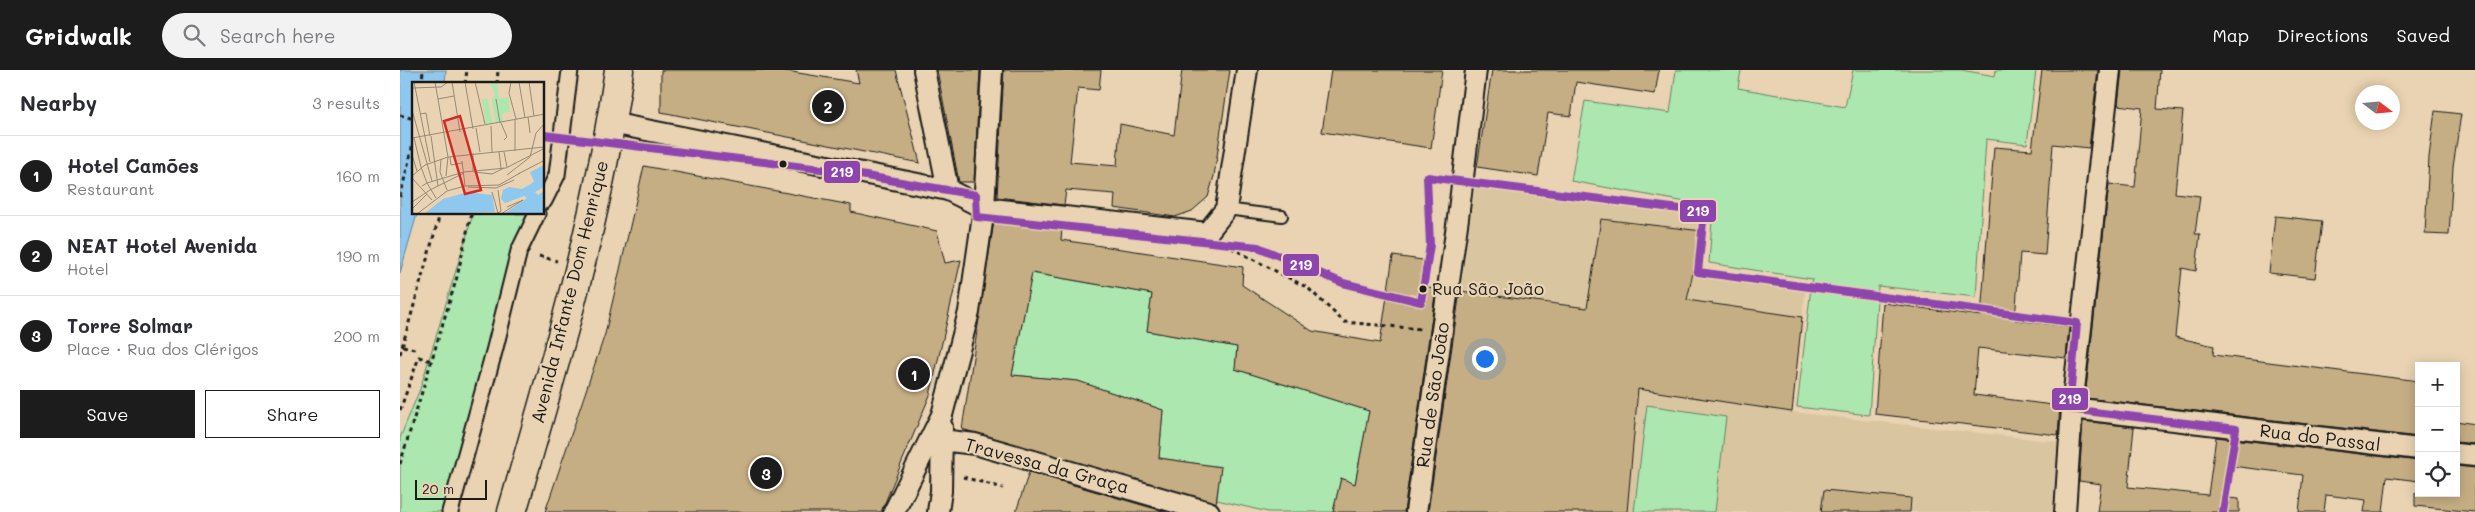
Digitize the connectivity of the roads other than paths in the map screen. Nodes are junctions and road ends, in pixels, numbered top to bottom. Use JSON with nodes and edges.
{"nodes":[{"id":1,"x":570,"y":70,"type":"edge"},
{"id":2,"x":619,"y":70,"type":"edge"},
{"id":3,"x":924,"y":70,"type":"edge"},
{"id":4,"x":992,"y":70,"type":"edge"},
{"id":5,"x":1248,"y":70,"type":"edge"},
{"id":6,"x":1476,"y":70,"type":"edge"},
{"id":7,"x":2110,"y":70,"type":"edge"},
{"id":8,"x":612,"y":123,"type":"junction"},
{"id":9,"x":948,"y":190,"type":"junction"},
{"id":10,"x":545,"y":199,"type":"edge"},
{"id":11,"x":984,"y":208,"type":"junction"},
{"id":12,"x":1226,"y":209,"type":"junction"},
{"id":13,"x":537,"y":215,"type":"edge"},
{"id":14,"x":1282,"y":216,"type":"dead end"},
{"id":15,"x":2072,"y":408,"type":"junction"},
{"id":16,"x":942,"y":415,"type":"junction"},
{"id":17,"x":942,"y":440,"type":"junction"},
{"id":18,"x":2415,"y":449,"type":"edge"},
{"id":19,"x":2460,"y":454,"type":"edge"},
{"id":20,"x":2475,"y":456,"type":"edge"},
{"id":21,"x":941,"y":481,"type":"junction"},
{"id":22,"x":907,"y":484,"type":"junction"},
{"id":23,"x":450,"y":512,"type":"edge"},
{"id":24,"x":512,"y":512,"type":"edge"},
{"id":25,"x":894,"y":512,"type":"edge"},
{"id":26,"x":938,"y":512,"type":"edge"},
{"id":27,"x":1209,"y":512,"type":"edge"},
{"id":28,"x":1416,"y":512,"type":"edge"},
{"id":29,"x":2065,"y":512,"type":"edge"}],
"edges":[{"from":1,"to":10,"type":"street"},
{"from":2,"to":8,"type":"main road","name":"Avenida Infante Dom Henrique"},
{"from":3,"to":9,"type":"street"},
{"from":4,"to":11,"type":"street"},
{"from":5,"to":12,"type":"street"},
{"from":6,"to":28,"type":"street","name":"Rua de São João"},
{"from":7,"to":15,"type":"street"},
{"from":8,"to":9,"type":"street"},
{"from":8,"to":24,"type":"main road","name":"Avenida Infante Dom Henrique"},
{"from":9,"to":11,"type":"street"},
{"from":11,"to":12,"type":"street"},
{"from":11,"to":16,"type":"street"},
{"from":12,"to":14,"type":"lane"},
{"from":13,"to":23,"type":"street"},
{"from":15,"to":18,"type":"street","name":"Rua do Passal"},
{"from":15,"to":29,"type":"street"},
{"from":16,"to":17,"type":"street"},
{"from":16,"to":22,"type":"street"},
{"from":17,"to":21,"type":"street"},
{"from":17,"to":27,"type":"street","name":"Travessa da Graça"},
{"from":19,"to":20,"type":"street"},
{"from":21,"to":22,"type":"street"},
{"from":21,"to":26,"type":"street"},
{"from":22,"to":25,"type":"street"}]}
